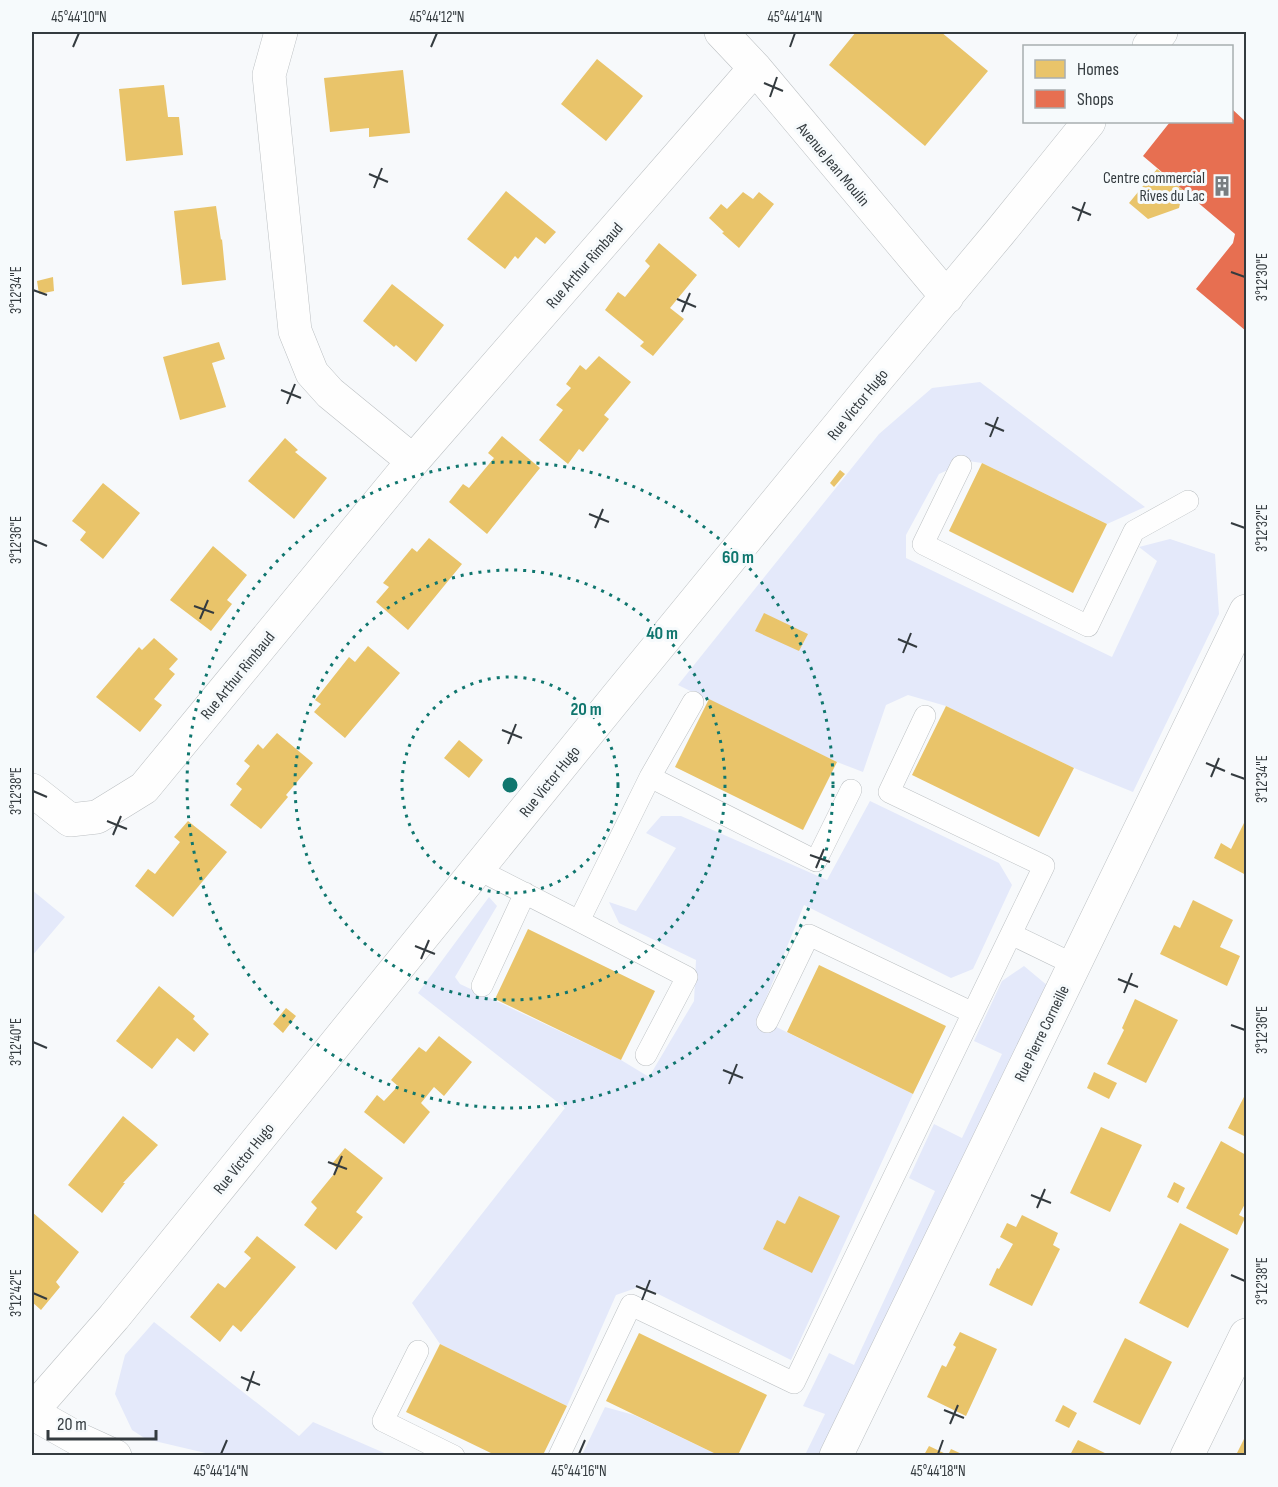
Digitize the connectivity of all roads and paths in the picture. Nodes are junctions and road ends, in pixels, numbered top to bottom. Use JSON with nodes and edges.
{"nodes":[{"id":1,"x":281,"y":32,"type":"edge"},
{"id":2,"x":721,"y":32,"type":"edge"},
{"id":3,"x":1161,"y":32,"type":"edge"},
{"id":4,"x":1150,"y":45,"type":"edge"},
{"id":5,"x":755,"y":68,"type":"junction"},
{"id":6,"x":1088,"y":123,"type":"edge"},
{"id":7,"x":947,"y":297,"type":"junction"},
{"id":8,"x":413,"y":461,"type":"junction"},
{"id":9,"x":962,"y":466,"type":"dead end"},
{"id":10,"x":1188,"y":501,"type":"dead end"},
{"id":11,"x":1246,"y":611,"type":"edge"},
{"id":12,"x":693,"y":702,"type":"dead end"},
{"id":13,"x":925,"y":716,"type":"dead end"},
{"id":14,"x":651,"y":777,"type":"junction"},
{"id":15,"x":32,"y":790,"type":"edge"},
{"id":16,"x":851,"y":790,"type":"dead end"},
{"id":17,"x":477,"y":869,"type":"junction"},
{"id":18,"x":525,"y":893,"type":"junction"},
{"id":19,"x":579,"y":921,"type":"junction"},
{"id":20,"x":1011,"y":934,"type":"junction"},
{"id":21,"x":1075,"y":965,"type":"junction"},
{"id":22,"x":482,"y":986,"type":"dead end"},
{"id":23,"x":973,"y":1013,"type":"junction"},
{"id":24,"x":767,"y":1022,"type":"dead end"},
{"id":25,"x":646,"y":1055,"type":"dead end"},
{"id":26,"x":1246,"y":1335,"type":"edge"},
{"id":27,"x":418,"y":1351,"type":"dead end"},
{"id":28,"x":32,"y":1412,"type":"edge"},
{"id":29,"x":115,"y":1455,"type":"edge"},
{"id":30,"x":454,"y":1455,"type":"edge"},
{"id":31,"x":559,"y":1455,"type":"edge"},
{"id":32,"x":836,"y":1455,"type":"edge"},
{"id":33,"x":1187,"y":1455,"type":"edge"}],
"edges":[{"from":1,"to":8,"type":"street"},
{"from":2,"to":5,"type":"street","name":"Avenue Jean Moulin"},
{"from":3,"to":4,"type":"street"},
{"from":5,"to":7,"type":"street","name":"Avenue Jean Moulin"},
{"from":5,"to":8,"type":"street","name":"Rue Arthur Rimbaud"},
{"from":6,"to":7,"type":"street","name":"Rue Victor Hugo"},
{"from":7,"to":17,"type":"street","name":"Rue Victor Hugo"},
{"from":8,"to":15,"type":"street","name":"Rue Arthur Rimbaud"},
{"from":9,"to":10,"type":"lane"},
{"from":11,"to":21,"type":"street","name":"Rue Pierre Corneille"},
{"from":12,"to":14,"type":"lane"},
{"from":13,"to":20,"type":"lane"},
{"from":14,"to":16,"type":"lane"},
{"from":14,"to":19,"type":"lane"},
{"from":17,"to":18,"type":"lane"},
{"from":17,"to":28,"type":"street","name":"Rue Victor Hugo"},
{"from":18,"to":19,"type":"lane"},
{"from":18,"to":22,"type":"lane"},
{"from":19,"to":25,"type":"lane"},
{"from":20,"to":21,"type":"lane"},
{"from":20,"to":23,"type":"lane"},
{"from":21,"to":32,"type":"street","name":"Rue Pierre Corneille"},
{"from":23,"to":24,"type":"lane"},
{"from":23,"to":31,"type":"lane"},
{"from":26,"to":33,"type":"street"},
{"from":27,"to":30,"type":"lane"},
{"from":28,"to":29,"type":"street"}]}
